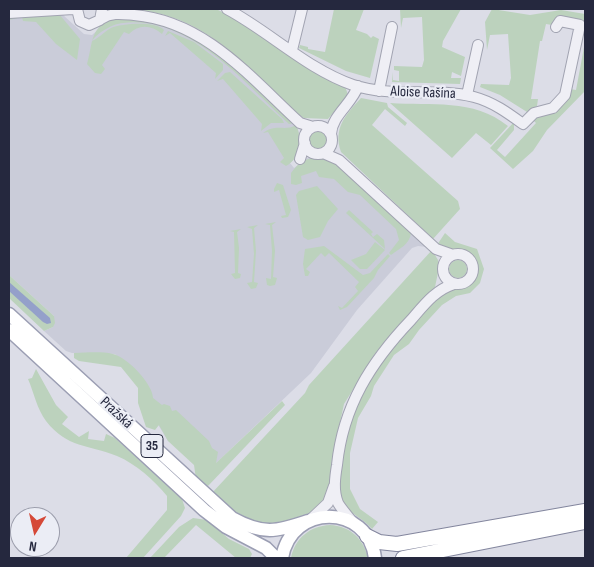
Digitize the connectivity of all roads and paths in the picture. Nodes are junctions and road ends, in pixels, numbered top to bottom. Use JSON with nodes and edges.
{"nodes":[{"id":1,"x":227,"y":9,"type":"edge"},
{"id":2,"x":302,"y":9,"type":"edge"},
{"id":3,"x":73,"y":11,"type":"edge"},
{"id":4,"x":102,"y":12,"type":"edge"},
{"id":5,"x":9,"y":13,"type":"edge"},
{"id":6,"x":583,"y":25,"type":"edge"},
{"id":7,"x":392,"y":26,"type":"dead end"},
{"id":8,"x":556,"y":27,"type":"dead end"},
{"id":9,"x":478,"y":45,"type":"dead end"},
{"id":10,"x":292,"y":50,"type":"junction"},
{"id":11,"x":358,"y":86,"type":"junction"},
{"id":12,"x":379,"y":91,"type":"junction"},
{"id":13,"x":467,"y":95,"type":"junction"},
{"id":14,"x":300,"y":123,"type":"junction"},
{"id":15,"x":324,"y":132,"type":"junction"},
{"id":16,"x":305,"y":140,"type":"junction"},
{"id":17,"x":319,"y":153,"type":"junction"},
{"id":18,"x":339,"y":160,"type":"junction"},
{"id":19,"x":436,"y":249,"type":"junction"},
{"id":20,"x":453,"y":255,"type":"junction"},
{"id":21,"x":443,"y":269,"type":"junction"},
{"id":22,"x":454,"y":284,"type":"junction"},
{"id":23,"x":439,"y":290,"type":"junction"},
{"id":24,"x":9,"y":314,"type":"edge"},
{"id":25,"x":9,"y":330,"type":"edge"},
{"id":26,"x":335,"y":480,"type":"junction"},
{"id":27,"x":585,"y":511,"type":"edge"},
{"id":28,"x":308,"y":522,"type":"junction"},
{"id":29,"x":585,"y":522,"type":"edge"},
{"id":30,"x":355,"y":525,"type":"junction"},
{"id":31,"x":367,"y":536,"type":"junction"},
{"id":32,"x":423,"y":553,"type":"junction"},
{"id":33,"x":276,"y":558,"type":"edge"},
{"id":34,"x":282,"y":558,"type":"edge"},
{"id":35,"x":375,"y":558,"type":"edge"},
{"id":36,"x":390,"y":558,"type":"edge"},
{"id":37,"x":403,"y":558,"type":"edge"}],
"edges":[{"from":1,"to":10,"type":"street","name":"Aloise Rašína"},
{"from":2,"to":10,"type":"street"},
{"from":3,"to":4,"type":"street"},
{"from":3,"to":5,"type":"street"},
{"from":4,"to":14,"type":"street"},
{"from":6,"to":8,"type":"street","name":"Aloise Rašína"},
{"from":6,"to":13,"type":"street","name":"Aloise Rašína"},
{"from":7,"to":12,"type":"street","name":"Aloise Rašína"},
{"from":9,"to":13,"type":"street","name":"Aloise Rašína"},
{"from":10,"to":11,"type":"street","name":"Aloise Rašína"},
{"from":11,"to":12,"type":"street","name":"Aloise Rašína"},
{"from":11,"to":15,"type":"street"},
{"from":12,"to":13,"type":"street","name":"Aloise Rašína"},
{"from":14,"to":15,"type":"street"},
{"from":14,"to":16,"type":"street"},
{"from":15,"to":16,"type":"street"},
{"from":15,"to":17,"type":"street"},
{"from":15,"to":18,"type":"street"},
{"from":16,"to":17,"type":"street"},
{"from":16,"to":17,"type":"street"},
{"from":17,"to":18,"type":"street"},
{"from":18,"to":19,"type":"street"},
{"from":19,"to":20,"type":"street"},
{"from":19,"to":21,"type":"street"},
{"from":20,"to":21,"type":"street"},
{"from":20,"to":22,"type":"street"},
{"from":21,"to":22,"type":"street"},
{"from":21,"to":23,"type":"street"},
{"from":22,"to":23,"type":"street"},
{"from":23,"to":26,"type":"street"},
{"from":24,"to":28,"type":"main road","name":"Pražská","number":"35"},
{"from":25,"to":33,"type":"main road","name":"Pražská","number":"35"},
{"from":26,"to":28,"type":"street"},
{"from":26,"to":30,"type":"street"},
{"from":27,"to":31,"type":"highway"},
{"from":28,"to":30,"type":"main road","name":"Pražská"},
{"from":28,"to":34,"type":"main road"},
{"from":29,"to":32,"type":"highway"},
{"from":30,"to":31,"type":"main road"},
{"from":31,"to":35,"type":"main road"},
{"from":32,"to":36,"type":"highway"},
{"from":32,"to":37,"type":"highway"}]}
